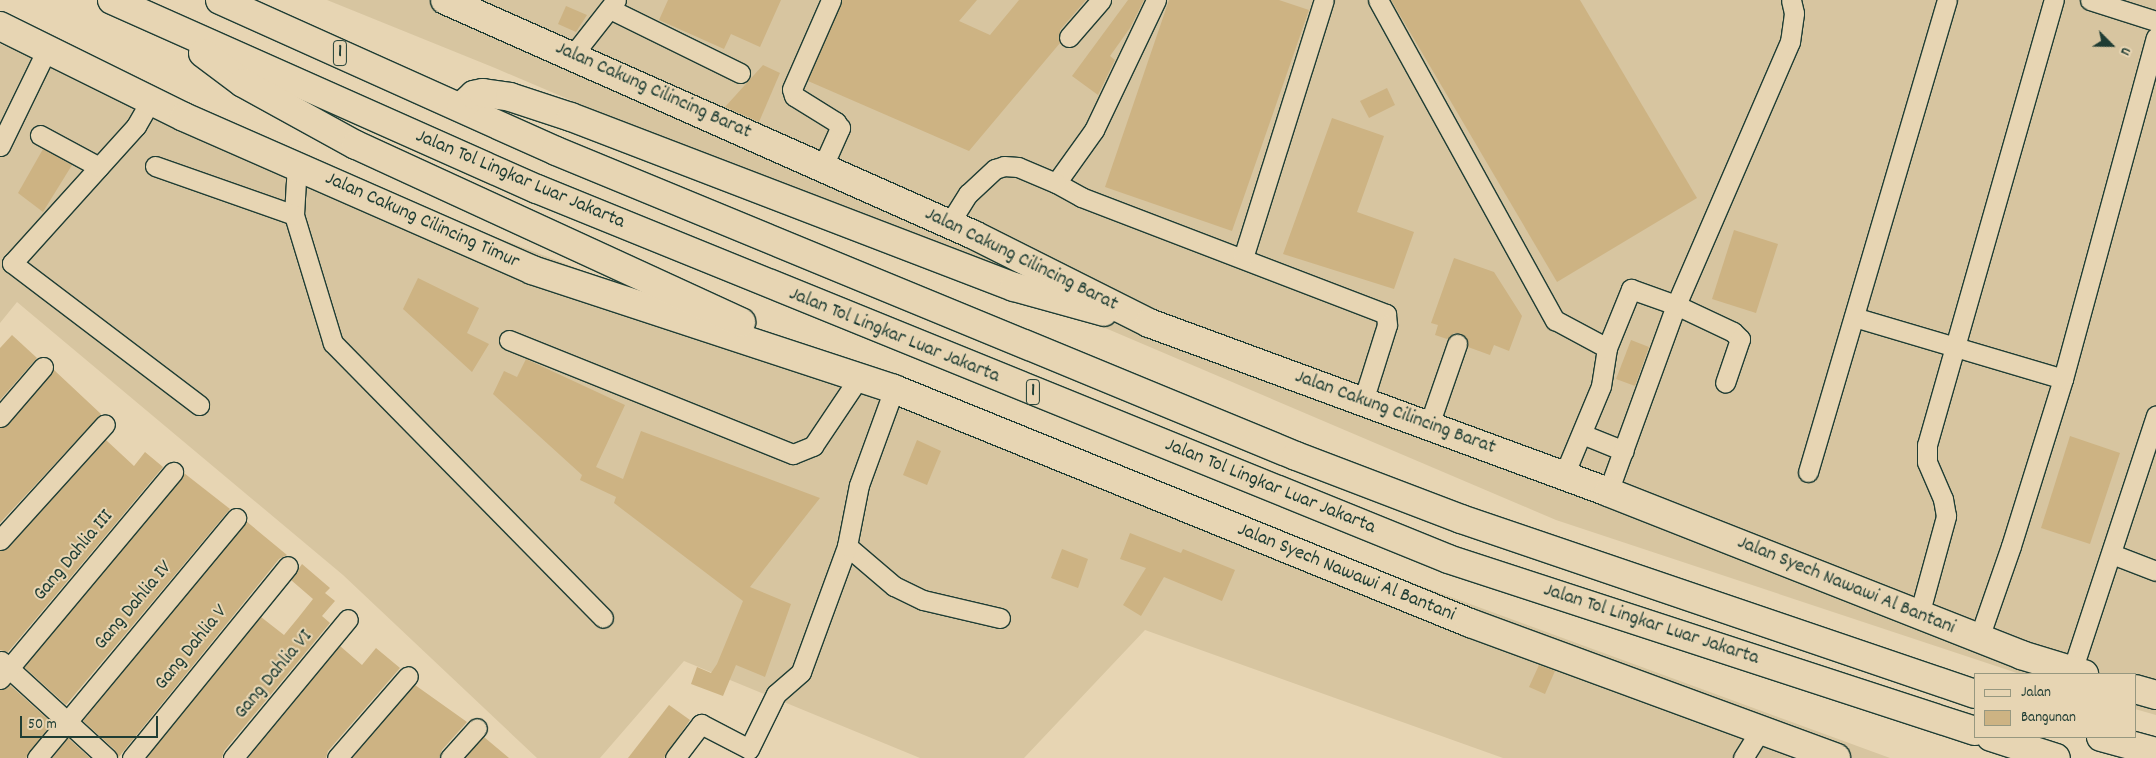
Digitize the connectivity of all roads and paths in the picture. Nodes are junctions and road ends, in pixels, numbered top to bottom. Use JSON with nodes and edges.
{"nodes":[{"id":1,"x":112,"y":0,"type":"edge"},
{"id":2,"x":220,"y":0,"type":"edge"},
{"id":3,"x":445,"y":0,"type":"edge"},
{"id":4,"x":831,"y":0,"type":"edge"},
{"id":5,"x":1101,"y":0,"type":"edge"},
{"id":6,"x":1156,"y":0,"type":"edge"},
{"id":7,"x":1324,"y":0,"type":"edge"},
{"id":8,"x":1378,"y":0,"type":"edge"},
{"id":9,"x":1792,"y":0,"type":"edge"},
{"id":10,"x":1947,"y":0,"type":"edge"},
{"id":11,"x":2054,"y":0,"type":"edge"},
{"id":12,"x":2090,"y":0,"type":"edge"},
{"id":13,"x":613,"y":4,"type":"edge"},
{"id":14,"x":2156,"y":21,"type":"edge"},
{"id":15,"x":161,"y":23,"type":"junction"},
{"id":16,"x":0,"y":26,"type":"edge"},
{"id":17,"x":1069,"y":37,"type":"dead end"},
{"id":18,"x":2156,"y":37,"type":"edge"},
{"id":19,"x":47,"y":49,"type":"junction"},
{"id":20,"x":572,"y":56,"type":"junction"},
{"id":21,"x":740,"y":73,"type":"dead end"},
{"id":22,"x":151,"y":100,"type":"junction"},
{"id":23,"x":461,"y":107,"type":"junction"},
{"id":24,"x":40,"y":135,"type":"dead end"},
{"id":25,"x":0,"y":146,"type":"edge"},
{"id":26,"x":297,"y":164,"type":"junction"},
{"id":27,"x":99,"y":166,"type":"junction"},
{"id":28,"x":156,"y":166,"type":"dead end"},
{"id":29,"x":823,"y":166,"type":"junction"},
{"id":30,"x":1056,"y":183,"type":"junction"},
{"id":31,"x":294,"y":216,"type":"junction"},
{"id":32,"x":948,"y":224,"type":"junction"},
{"id":33,"x":1243,"y":258,"type":"junction"},
{"id":34,"x":6,"y":263,"type":"edge"},
{"id":35,"x":1676,"y":305,"type":"junction"},
{"id":36,"x":1854,"y":316,"type":"junction"},
{"id":37,"x":1148,"y":323,"type":"junction"},
{"id":38,"x":509,"y":340,"type":"dead end"},
{"id":39,"x":1457,"y":344,"type":"dead end"},
{"id":40,"x":1955,"y":345,"type":"junction"},
{"id":41,"x":1607,"y":348,"type":"junction"},
{"id":42,"x":43,"y":367,"type":"dead end"},
{"id":43,"x":860,"y":376,"type":"junction"},
{"id":44,"x":2063,"y":379,"type":"junction"},
{"id":45,"x":1725,"y":383,"type":"dead end"},
{"id":46,"x":894,"y":388,"type":"junction"},
{"id":47,"x":1362,"y":401,"type":"junction"},
{"id":48,"x":199,"y":405,"type":"dead end"},
{"id":49,"x":0,"y":417,"type":"edge"},
{"id":50,"x":104,"y":424,"type":"dead end"},
{"id":51,"x":1429,"y":426,"type":"junction"},
{"id":52,"x":2154,"y":427,"type":"edge"},
{"id":53,"x":1582,"y":434,"type":"junction"},
{"id":54,"x":1624,"y":450,"type":"junction"},
{"id":55,"x":173,"y":472,"type":"dead end"},
{"id":56,"x":1808,"y":472,"type":"dead end"},
{"id":57,"x":1564,"y":475,"type":"junction"},
{"id":58,"x":1608,"y":492,"type":"junction"},
{"id":59,"x":236,"y":518,"type":"dead end"},
{"id":60,"x":0,"y":540,"type":"edge"},
{"id":61,"x":847,"y":546,"type":"junction"},
{"id":62,"x":2112,"y":554,"type":"junction"},
{"id":63,"x":288,"y":566,"type":"dead end"},
{"id":64,"x":2156,"y":571,"type":"edge"},
{"id":65,"x":1919,"y":615,"type":"junction"},
{"id":66,"x":603,"y":618,"type":"dead end"},
{"id":67,"x":1000,"y":618,"type":"dead end"},
{"id":68,"x":348,"y":619,"type":"dead end"},
{"id":69,"x":1979,"y":638,"type":"junction"},
{"id":70,"x":3,"y":669,"type":"edge"},
{"id":71,"x":2078,"y":672,"type":"edge"},
{"id":72,"x":408,"y":676,"type":"dead end"},
{"id":73,"x":2136,"y":689,"type":"edge"},
{"id":74,"x":1974,"y":694,"type":"edge"},
{"id":75,"x":2156,"y":695,"type":"edge"},
{"id":76,"x":67,"y":722,"type":"junction"},
{"id":77,"x":477,"y":728,"type":"dead end"},
{"id":78,"x":1760,"y":731,"type":"junction"},
{"id":79,"x":1974,"y":731,"type":"edge"},
{"id":80,"x":1995,"y":738,"type":"edge"},
{"id":81,"x":2106,"y":738,"type":"edge"},
{"id":82,"x":1794,"y":751,"type":"edge"},
{"id":83,"x":2156,"y":752,"type":"edge"},
{"id":84,"x":37,"y":758,"type":"edge"},
{"id":85,"x":107,"y":758,"type":"edge"},
{"id":86,"x":132,"y":758,"type":"edge"},
{"id":87,"x":233,"y":758,"type":"edge"},
{"id":88,"x":337,"y":758,"type":"edge"},
{"id":89,"x":450,"y":758,"type":"edge"},
{"id":90,"x":675,"y":758,"type":"edge"},
{"id":91,"x":1743,"y":758,"type":"edge"},
{"id":92,"x":1836,"y":758,"type":"edge"},
{"id":93,"x":2056,"y":758,"type":"edge"}],
"edges":[{"from":1,"to":15,"type":"highway","name":"Jalan Tol Lingkar Luar Jakarta","number":"1"},
{"from":2,"to":23,"type":"highway","name":"Jalan Tol Lingkar Luar Jakarta","number":"1"},
{"from":3,"to":20,"type":"highway","name":"Jalan Cakung Cilincing Barat"},
{"from":4,"to":29,"type":"street"},
{"from":5,"to":17,"type":"street"},
{"from":6,"to":30,"type":"street"},
{"from":7,"to":33,"type":"street"},
{"from":8,"to":41,"type":"street"},
{"from":9,"to":35,"type":"street"},
{"from":10,"to":36,"type":"street"},
{"from":11,"to":40,"type":"street"},
{"from":12,"to":14,"type":"street"},
{"from":13,"to":20,"type":"street"},
{"from":13,"to":21,"type":"street"},
{"from":15,"to":43,"type":"highway"},
{"from":15,"to":79,"type":"highway","name":"Jalan Tol Lingkar Luar Jakarta","number":"1"},
{"from":16,"to":19,"type":"highway","name":"Jalan Cakung Cilincing Timur"},
{"from":18,"to":44,"type":"street"},
{"from":19,"to":22,"type":"highway","name":"Jalan Cakung Cilincing Timur"},
{"from":19,"to":25,"type":"street"},
{"from":20,"to":29,"type":"highway","name":"Jalan Cakung Cilincing Barat"},
{"from":22,"to":26,"type":"highway","name":"Jalan Cakung Cilincing Timur"},
{"from":22,"to":27,"type":"street"},
{"from":23,"to":37,"type":"highway"},
{"from":23,"to":74,"type":"highway","name":"Jalan Tol Lingkar Luar Jakarta","number":"1"},
{"from":24,"to":27,"type":"street"},
{"from":26,"to":31,"type":"street"},
{"from":26,"to":43,"type":"highway","name":"Jalan Cakung Cilincing Timur"},
{"from":27,"to":34,"type":"street"},
{"from":28,"to":31,"type":"street"},
{"from":29,"to":32,"type":"highway","name":"Jalan Cakung Cilincing Barat"},
{"from":30,"to":32,"type":"street"},
{"from":30,"to":33,"type":"street"},
{"from":31,"to":66,"type":"street"},
{"from":32,"to":37,"type":"highway","name":"Jalan Cakung Cilincing Barat"},
{"from":33,"to":47,"type":"street"},
{"from":34,"to":48,"type":"street"},
{"from":35,"to":41,"type":"street"},
{"from":35,"to":45,"type":"street"},
{"from":35,"to":54,"type":"street"},
{"from":36,"to":40,"type":"street"},
{"from":36,"to":56,"type":"street"},
{"from":37,"to":47,"type":"highway","name":"Jalan Cakung Cilincing Barat"},
{"from":38,"to":43,"type":"street"},
{"from":39,"to":51,"type":"street"},
{"from":40,"to":44,"type":"street"},
{"from":40,"to":65,"type":"street"},
{"from":41,"to":53,"type":"street"},
{"from":42,"to":49,"type":"street"},
{"from":43,"to":46,"type":"highway","name":"Jalan Syech Nawawi Al Bantani"},
{"from":44,"to":69,"type":"street"},
{"from":46,"to":61,"type":"street"},
{"from":46,"to":78,"type":"highway","name":"Jalan Syech Nawawi Al Bantani"},
{"from":47,"to":51,"type":"highway","name":"Jalan Cakung Cilincing Barat"},
{"from":50,"to":60,"type":"street"},
{"from":51,"to":57,"type":"highway","name":"Jalan Cakung Cilincing Barat"},
{"from":52,"to":62,"type":"street"},
{"from":53,"to":54,"type":"street"},
{"from":53,"to":57,"type":"street"},
{"from":54,"to":58,"type":"street"},
{"from":55,"to":70,"type":"street","name":"Gang Dahlia III"},
{"from":57,"to":58,"type":"highway","name":"Jalan Cakung Cilincing Barat"},
{"from":58,"to":65,"type":"highway","name":"Jalan Syech Nawawi Al Bantani"},
{"from":59,"to":76,"type":"street","name":"Gang Dahlia IV"},
{"from":61,"to":67,"type":"street"},
{"from":61,"to":90,"type":"street"},
{"from":62,"to":64,"type":"street"},
{"from":62,"to":71,"type":"street"},
{"from":63,"to":86,"type":"street","name":"Gang Dahlia V"},
{"from":65,"to":69,"type":"highway","name":"Jalan Syech Nawawi Al Bantani"},
{"from":68,"to":87,"type":"street","name":"Gang Dahlia VI"},
{"from":69,"to":71,"type":"highway","name":"Jalan Syech Nawawi Al Bantani"},
{"from":70,"to":76,"type":"street"},
{"from":72,"to":88,"type":"street"},
{"from":73,"to":75,"type":"highway"},
{"from":76,"to":84,"type":"street","name":"Gang Dahlia IV"},
{"from":76,"to":85,"type":"street"},
{"from":77,"to":89,"type":"street"},
{"from":78,"to":82,"type":"highway","name":"Jalan Syech Nawawi Al Bantani"},
{"from":78,"to":91,"type":"street"},
{"from":80,"to":93,"type":"highway"},
{"from":81,"to":83,"type":"highway"},
{"from":82,"to":92,"type":"highway","name":"Jalan Syech Nawawi Al Bantani"}]}
